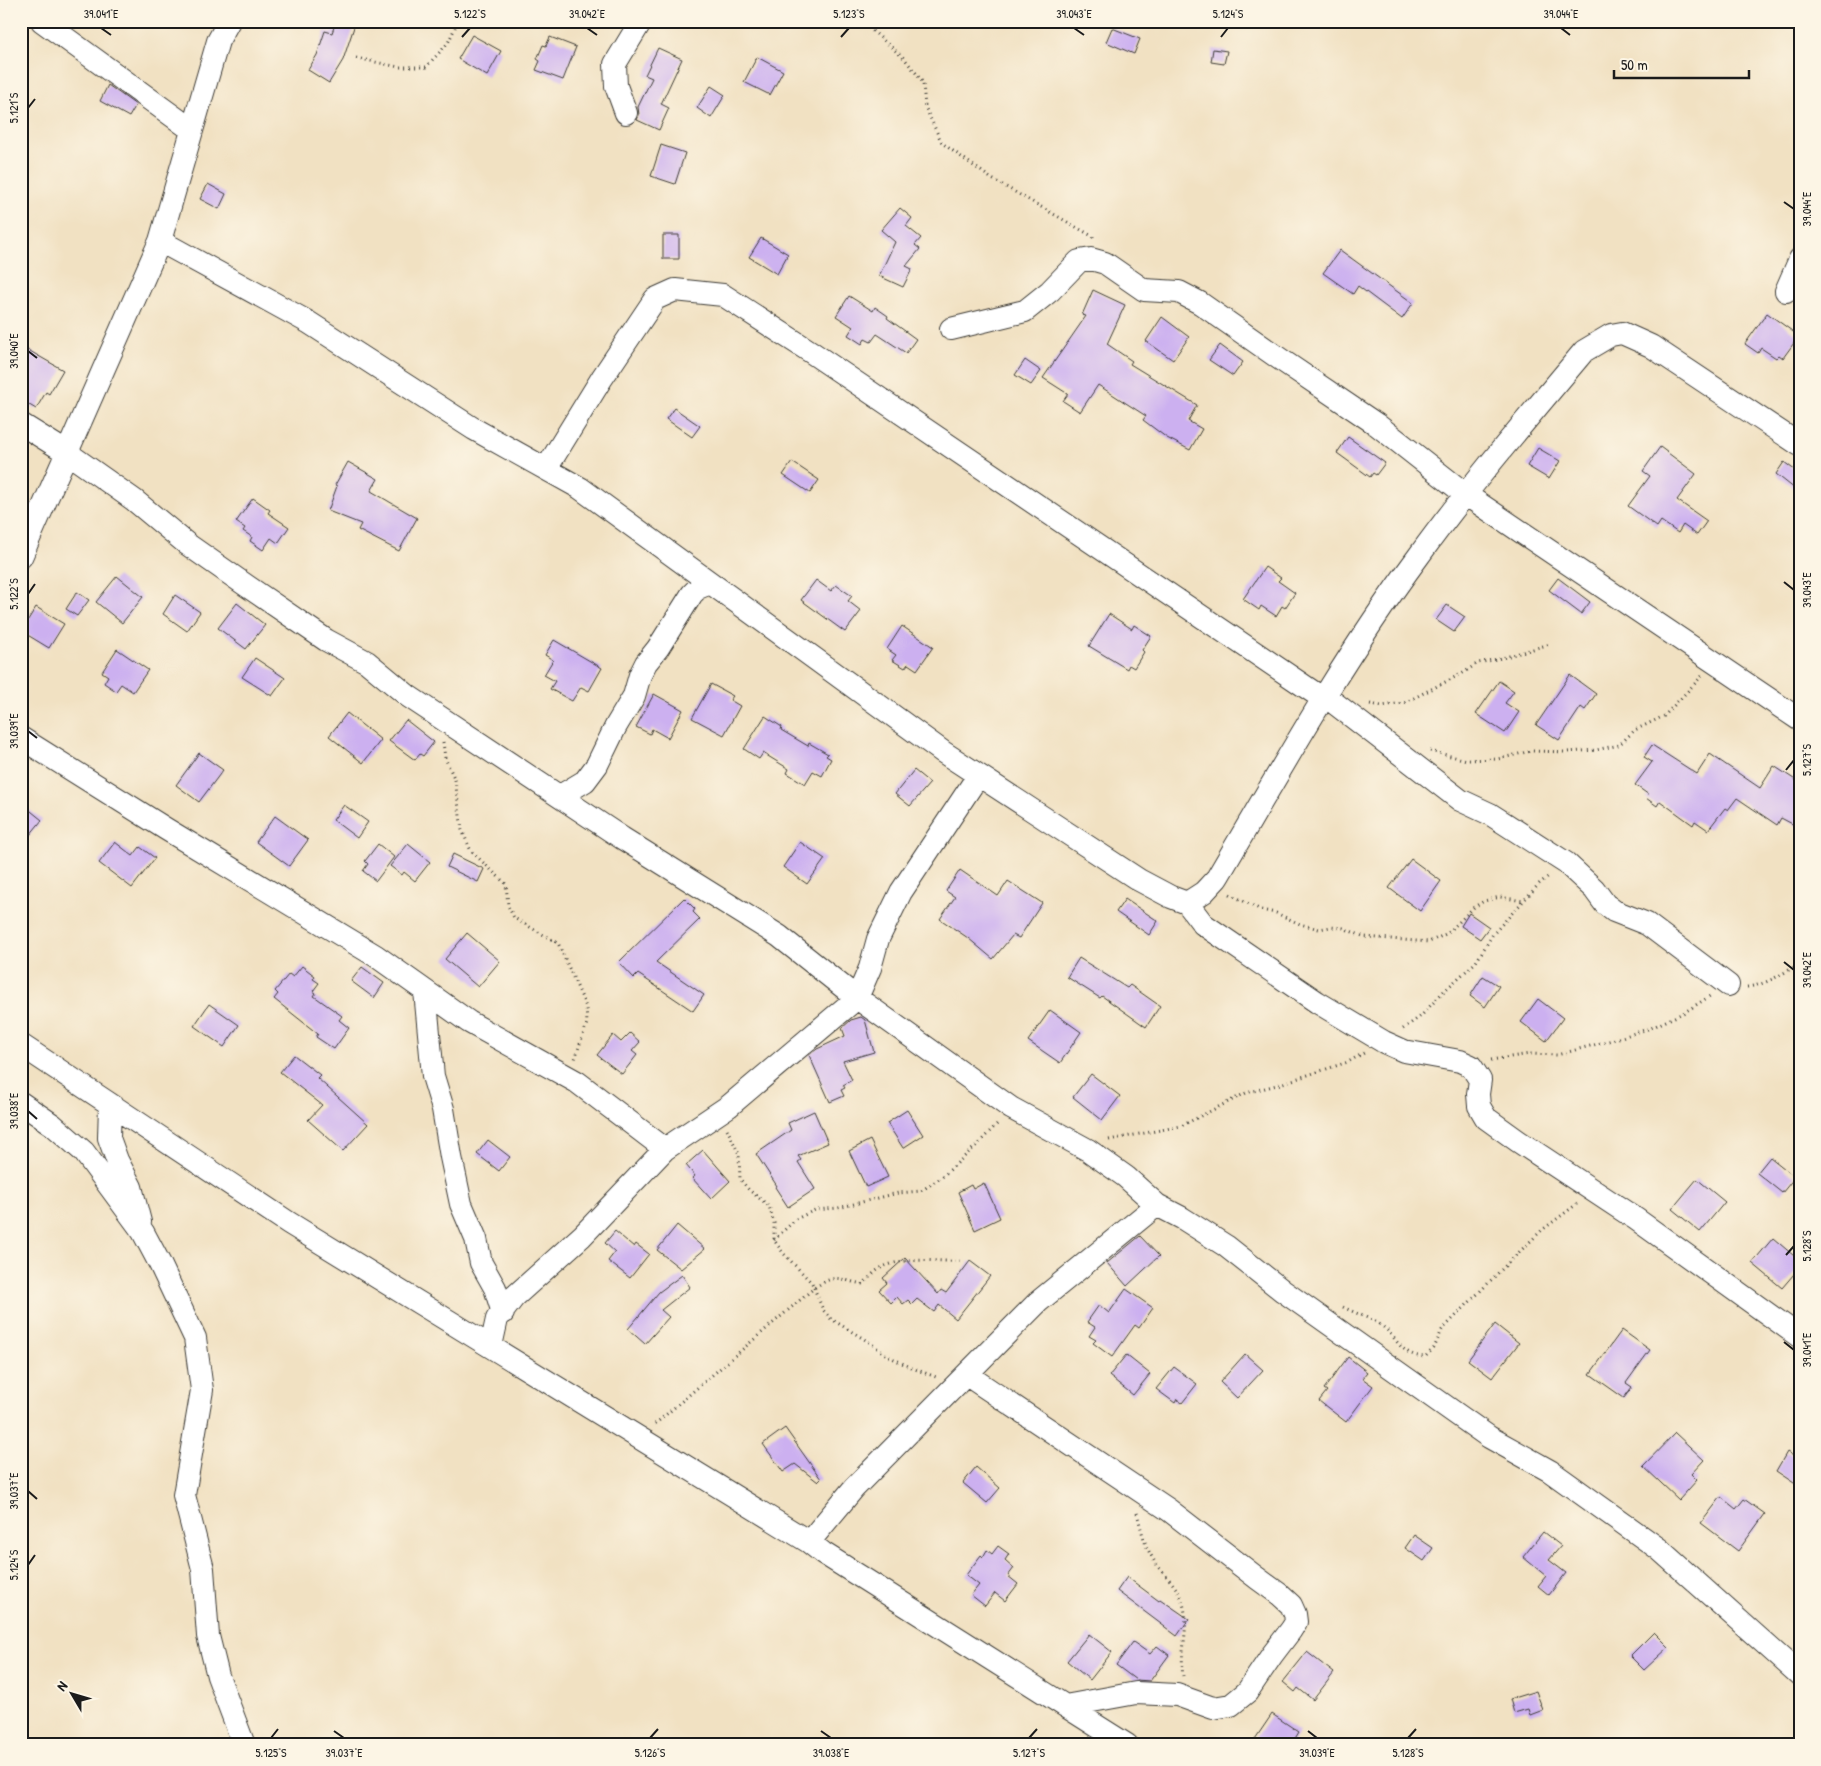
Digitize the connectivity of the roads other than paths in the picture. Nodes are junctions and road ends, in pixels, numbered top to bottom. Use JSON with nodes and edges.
{"nodes":[{"id":1,"x":42,"y":21,"type":"edge"},
{"id":2,"x":230,"y":21,"type":"edge"},
{"id":3,"x":641,"y":21,"type":"edge"},
{"id":4,"x":626,"y":113,"type":"dead end"},
{"id":5,"x":192,"y":130,"type":"junction"},
{"id":6,"x":160,"y":241,"type":"junction"},
{"id":7,"x":1800,"y":258,"type":"edge"},
{"id":8,"x":1786,"y":291,"type":"dead end"},
{"id":9,"x":951,"y":329,"type":"dead end"},
{"id":10,"x":21,"y":424,"type":"edge"},
{"id":11,"x":1800,"y":445,"type":"edge"},
{"id":12,"x":66,"y":452,"type":"junction"},
{"id":13,"x":546,"y":469,"type":"junction"},
{"id":14,"x":1465,"y":494,"type":"junction"},
{"id":15,"x":21,"y":557,"type":"edge"},
{"id":16,"x":710,"y":583,"type":"junction"},
{"id":17,"x":1328,"y":700,"type":"junction"},
{"id":18,"x":1800,"y":720,"type":"edge"},
{"id":19,"x":21,"y":738,"type":"edge"},
{"id":20,"x":978,"y":776,"type":"junction"},
{"id":21,"x":560,"y":796,"type":"junction"},
{"id":22,"x":1187,"y":903,"type":"junction"},
{"id":23,"x":1728,"y":986,"type":"road end"},
{"id":24,"x":425,"y":991,"type":"junction"},
{"id":25,"x":857,"y":998,"type":"junction"},
{"id":26,"x":21,"y":1045,"type":"edge"},
{"id":27,"x":21,"y":1103,"type":"edge"},
{"id":28,"x":110,"y":1104,"type":"junction"},
{"id":29,"x":665,"y":1150,"type":"junction"},
{"id":30,"x":1157,"y":1204,"type":"junction"},
{"id":31,"x":143,"y":1232,"type":"junction"},
{"id":32,"x":503,"y":1313,"type":"junction"},
{"id":33,"x":1800,"y":1337,"type":"edge"},
{"id":34,"x":490,"y":1346,"type":"junction"},
{"id":35,"x":962,"y":1380,"type":"junction"},
{"id":36,"x":809,"y":1542,"type":"junction"},
{"id":37,"x":1800,"y":1674,"type":"edge"},
{"id":38,"x":1065,"y":1706,"type":"junction"},
{"id":39,"x":244,"y":1745,"type":"edge"},
{"id":40,"x":1127,"y":1745,"type":"edge"}],
"edges":[{"from":1,"to":5,"type":"street"},
{"from":2,"to":5,"type":"street"},
{"from":3,"to":4,"type":"street"},
{"from":5,"to":6,"type":"street"},
{"from":6,"to":12,"type":"street"},
{"from":6,"to":13,"type":"street"},
{"from":7,"to":8,"type":"street"},
{"from":9,"to":14,"type":"street"},
{"from":10,"to":12,"type":"street"},
{"from":11,"to":14,"type":"street"},
{"from":12,"to":15,"type":"street"},
{"from":12,"to":21,"type":"street"},
{"from":13,"to":16,"type":"street"},
{"from":13,"to":17,"type":"street"},
{"from":14,"to":17,"type":"street"},
{"from":14,"to":18,"type":"street"},
{"from":16,"to":20,"type":"street"},
{"from":16,"to":21,"type":"street"},
{"from":17,"to":22,"type":"street"},
{"from":17,"to":23,"type":"street"},
{"from":19,"to":24,"type":"street"},
{"from":20,"to":22,"type":"street"},
{"from":20,"to":25,"type":"street"},
{"from":21,"to":25,"type":"street"},
{"from":22,"to":33,"type":"street"},
{"from":24,"to":29,"type":"street"},
{"from":24,"to":32,"type":"street"},
{"from":25,"to":29,"type":"street"},
{"from":25,"to":30,"type":"street"},
{"from":26,"to":28,"type":"street"},
{"from":27,"to":31,"type":"street"},
{"from":28,"to":31,"type":"street"},
{"from":28,"to":34,"type":"street"},
{"from":29,"to":32,"type":"street"},
{"from":30,"to":35,"type":"street"},
{"from":30,"to":37,"type":"street"},
{"from":31,"to":39,"type":"street"},
{"from":32,"to":34,"type":"street"},
{"from":34,"to":36,"type":"street"},
{"from":35,"to":36,"type":"street"},
{"from":35,"to":38,"type":"street"},
{"from":36,"to":38,"type":"street"},
{"from":38,"to":40,"type":"street"}]}
